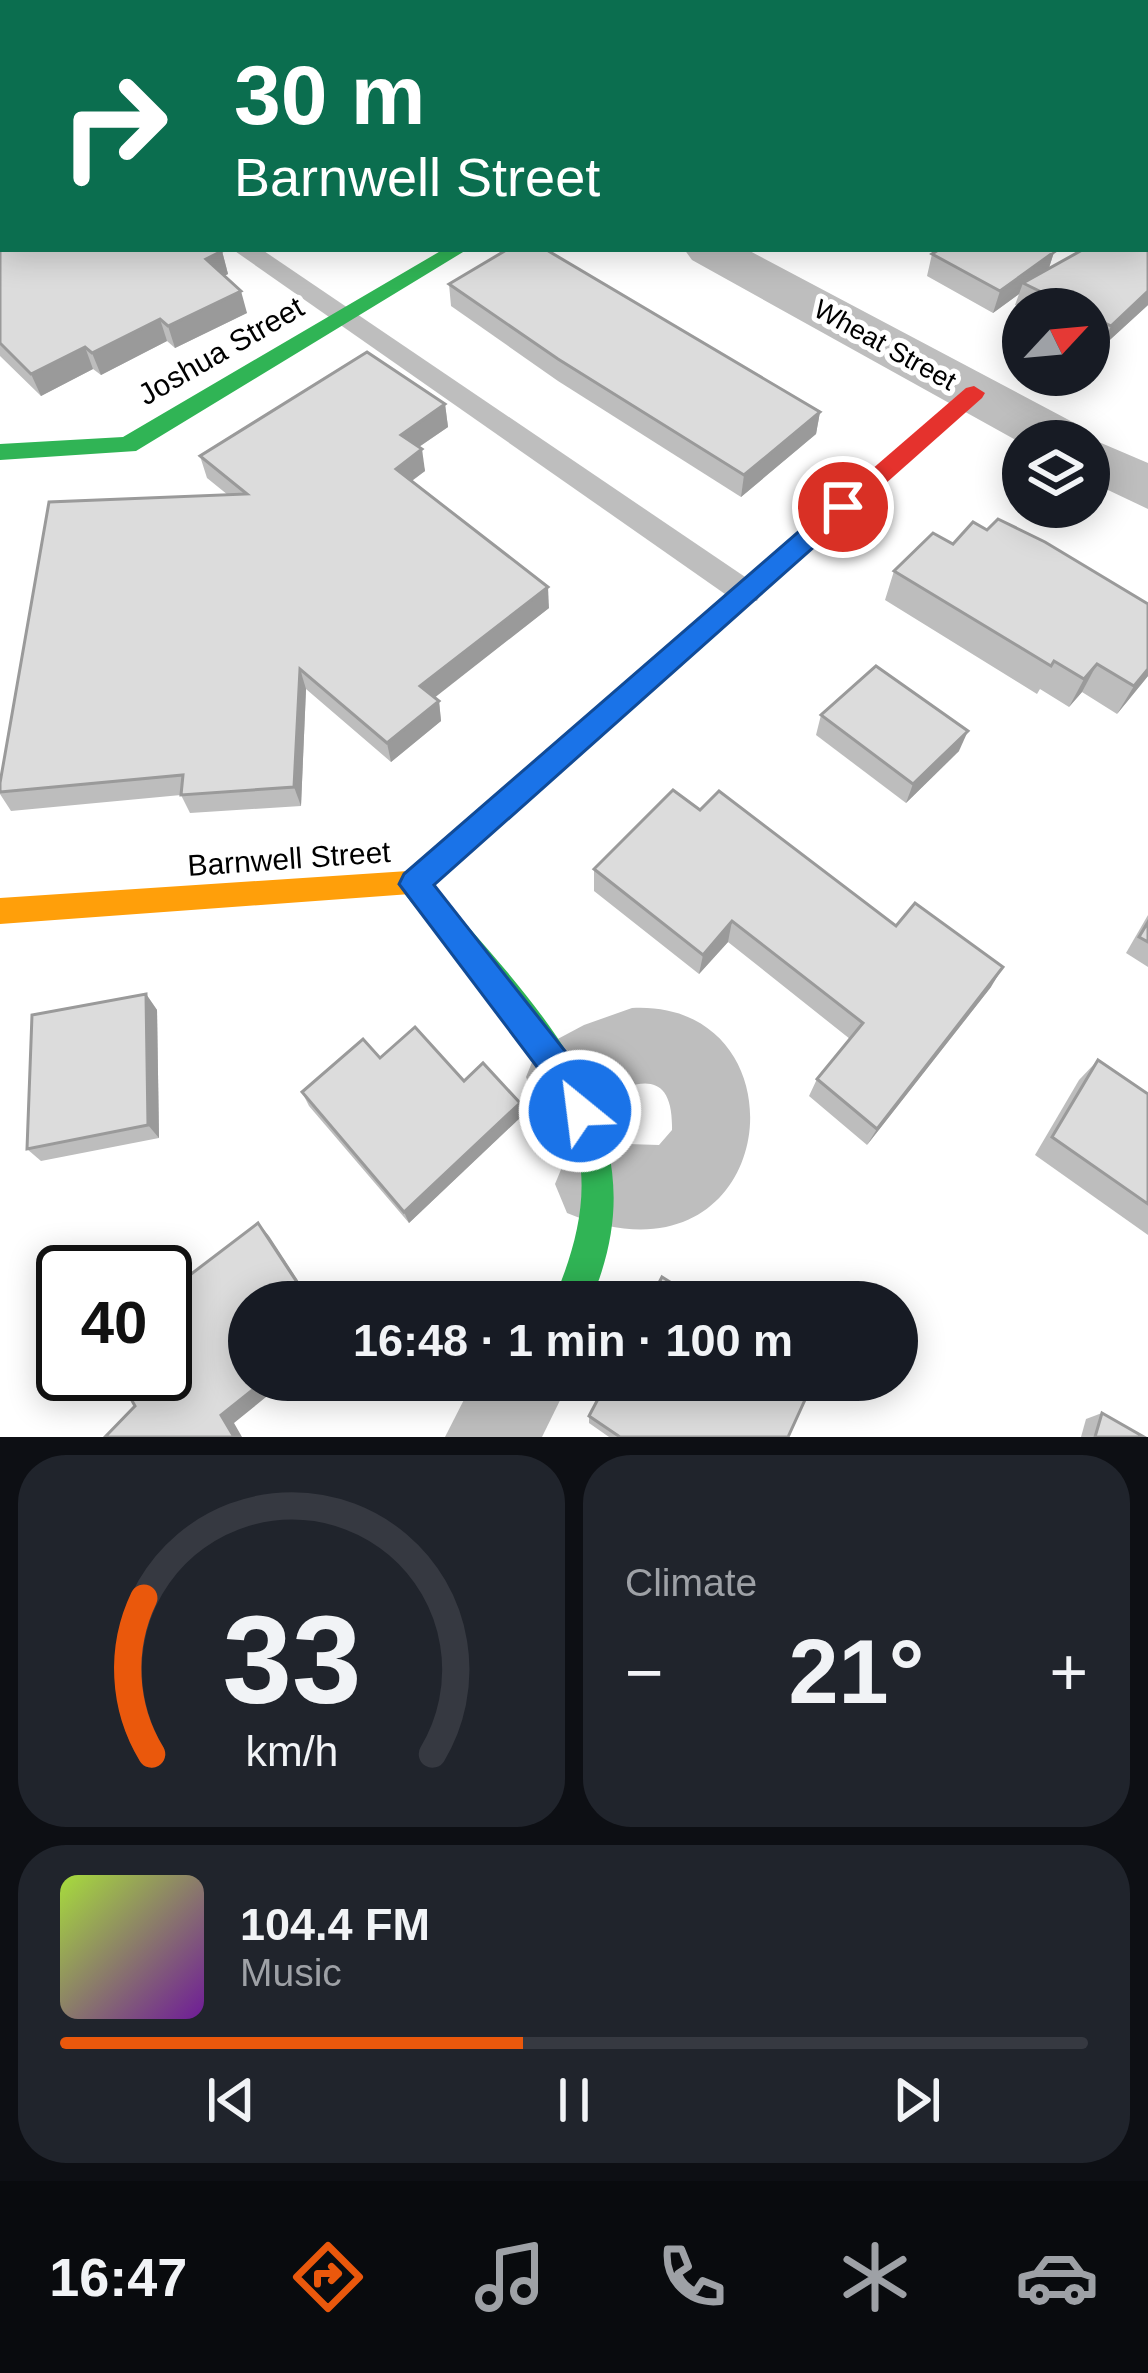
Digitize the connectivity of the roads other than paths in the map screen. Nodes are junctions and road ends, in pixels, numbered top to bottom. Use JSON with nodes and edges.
{"nodes":[{"id":1,"x":249,"y":252,"type":"edge"},
{"id":2,"x":453,"y":252,"type":"edge"},
{"id":3,"x":715,"y":252,"type":"edge"},
{"id":4,"x":345,"y":316,"type":"junction"},
{"id":5,"x":974,"y":393,"type":"junction"},
{"id":6,"x":1024,"y":420,"type":"edge"},
{"id":7,"x":0,"y":452,"type":"edge"},
{"id":8,"x":1110,"y":467,"type":"edge"},
{"id":9,"x":1148,"y":488,"type":"edge"},
{"id":10,"x":746,"y":593,"type":"junction"},
{"id":11,"x":414,"y":884,"type":"junction"},
{"id":12,"x":0,"y":911,"type":"edge"},
{"id":13,"x":565,"y":1077,"type":"junction"},
{"id":14,"x":596,"y":1184,"type":"junction"},
{"id":15,"x":581,"y":1281,"type":"edge"},
{"id":16,"x":512,"y":1401,"type":"edge"},
{"id":17,"x":491,"y":1437,"type":"edge"}],
"edges":[{"from":1,"to":4,"type":"lane"},
{"from":2,"to":4,"type":"street","name":"Joshua Street"},
{"from":3,"to":5,"type":"street","name":"Wheat Street"},
{"from":4,"to":7,"type":"street","name":"Joshua Street"},
{"from":4,"to":10,"type":"lane"},
{"from":5,"to":6,"type":"street","name":"Wheat Street"},
{"from":5,"to":10,"type":"street","name":"Barnwell Street"},
{"from":8,"to":9,"type":"street"},
{"from":10,"to":11,"type":"street","name":"Barnwell Street"},
{"from":11,"to":12,"type":"street","name":"Barnwell Street"},
{"from":11,"to":13,"type":"street"},
{"from":13,"to":14,"type":"street"},
{"from":13,"to":14,"type":"street"},
{"from":14,"to":15,"type":"street"},
{"from":16,"to":17,"type":"street"}]}
